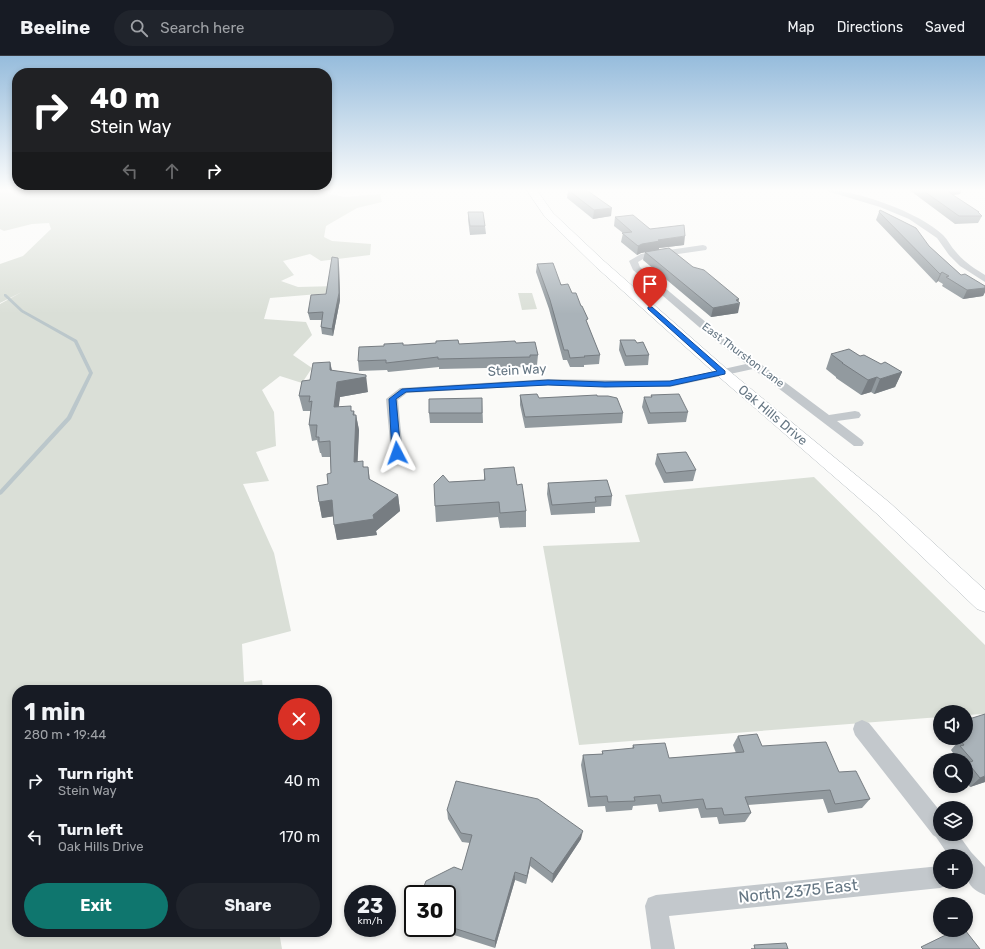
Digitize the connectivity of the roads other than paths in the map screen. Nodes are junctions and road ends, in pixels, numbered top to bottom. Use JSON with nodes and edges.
{"nodes":[{"id":1,"x":566,"y":231,"type":"edge"},
{"id":2,"x":933,"y":231,"type":"edge"},
{"id":3,"x":703,"y":248,"type":"dead end"},
{"id":4,"x":985,"y":279,"type":"edge"},
{"id":5,"x":755,"y":365,"type":"junction"},
{"id":6,"x":723,"y":372,"type":"junction"},
{"id":7,"x":855,"y":415,"type":"dead end"},
{"id":8,"x":826,"y":419,"type":"junction"},
{"id":9,"x":858,"y":443,"type":"dead end"},
{"id":10,"x":397,"y":453,"type":"dead end"},
{"id":11,"x":985,"y":603,"type":"edge"},
{"id":12,"x":862,"y":729,"type":"dead end"},
{"id":13,"x":933,"y":819,"type":"edge"},
{"id":14,"x":950,"y":841,"type":"edge"},
{"id":15,"x":957,"y":849,"type":"edge"},
{"id":16,"x":933,"y":878,"type":"edge"},
{"id":17,"x":663,"y":949,"type":"edge"}],
"edges":[{"from":1,"to":6,"type":"main road","name":"Oak Hills Drive"},
{"from":2,"to":4,"type":"street"},
{"from":3,"to":5,"type":"street","name":"East Thurston Lane"},
{"from":5,"to":6,"type":"street"},
{"from":5,"to":8,"type":"street","name":"East Thurston Lane"},
{"from":6,"to":10,"type":"street","name":"Stein Way"},
{"from":6,"to":11,"type":"main road","name":"Oak Hills Drive"},
{"from":7,"to":8,"type":"street"},
{"from":8,"to":9,"type":"street","name":"East Thurston Lane"},
{"from":12,"to":13,"type":"street"},
{"from":14,"to":15,"type":"street"},
{"from":16,"to":17,"type":"street","name":"North 2375 East"}]}
